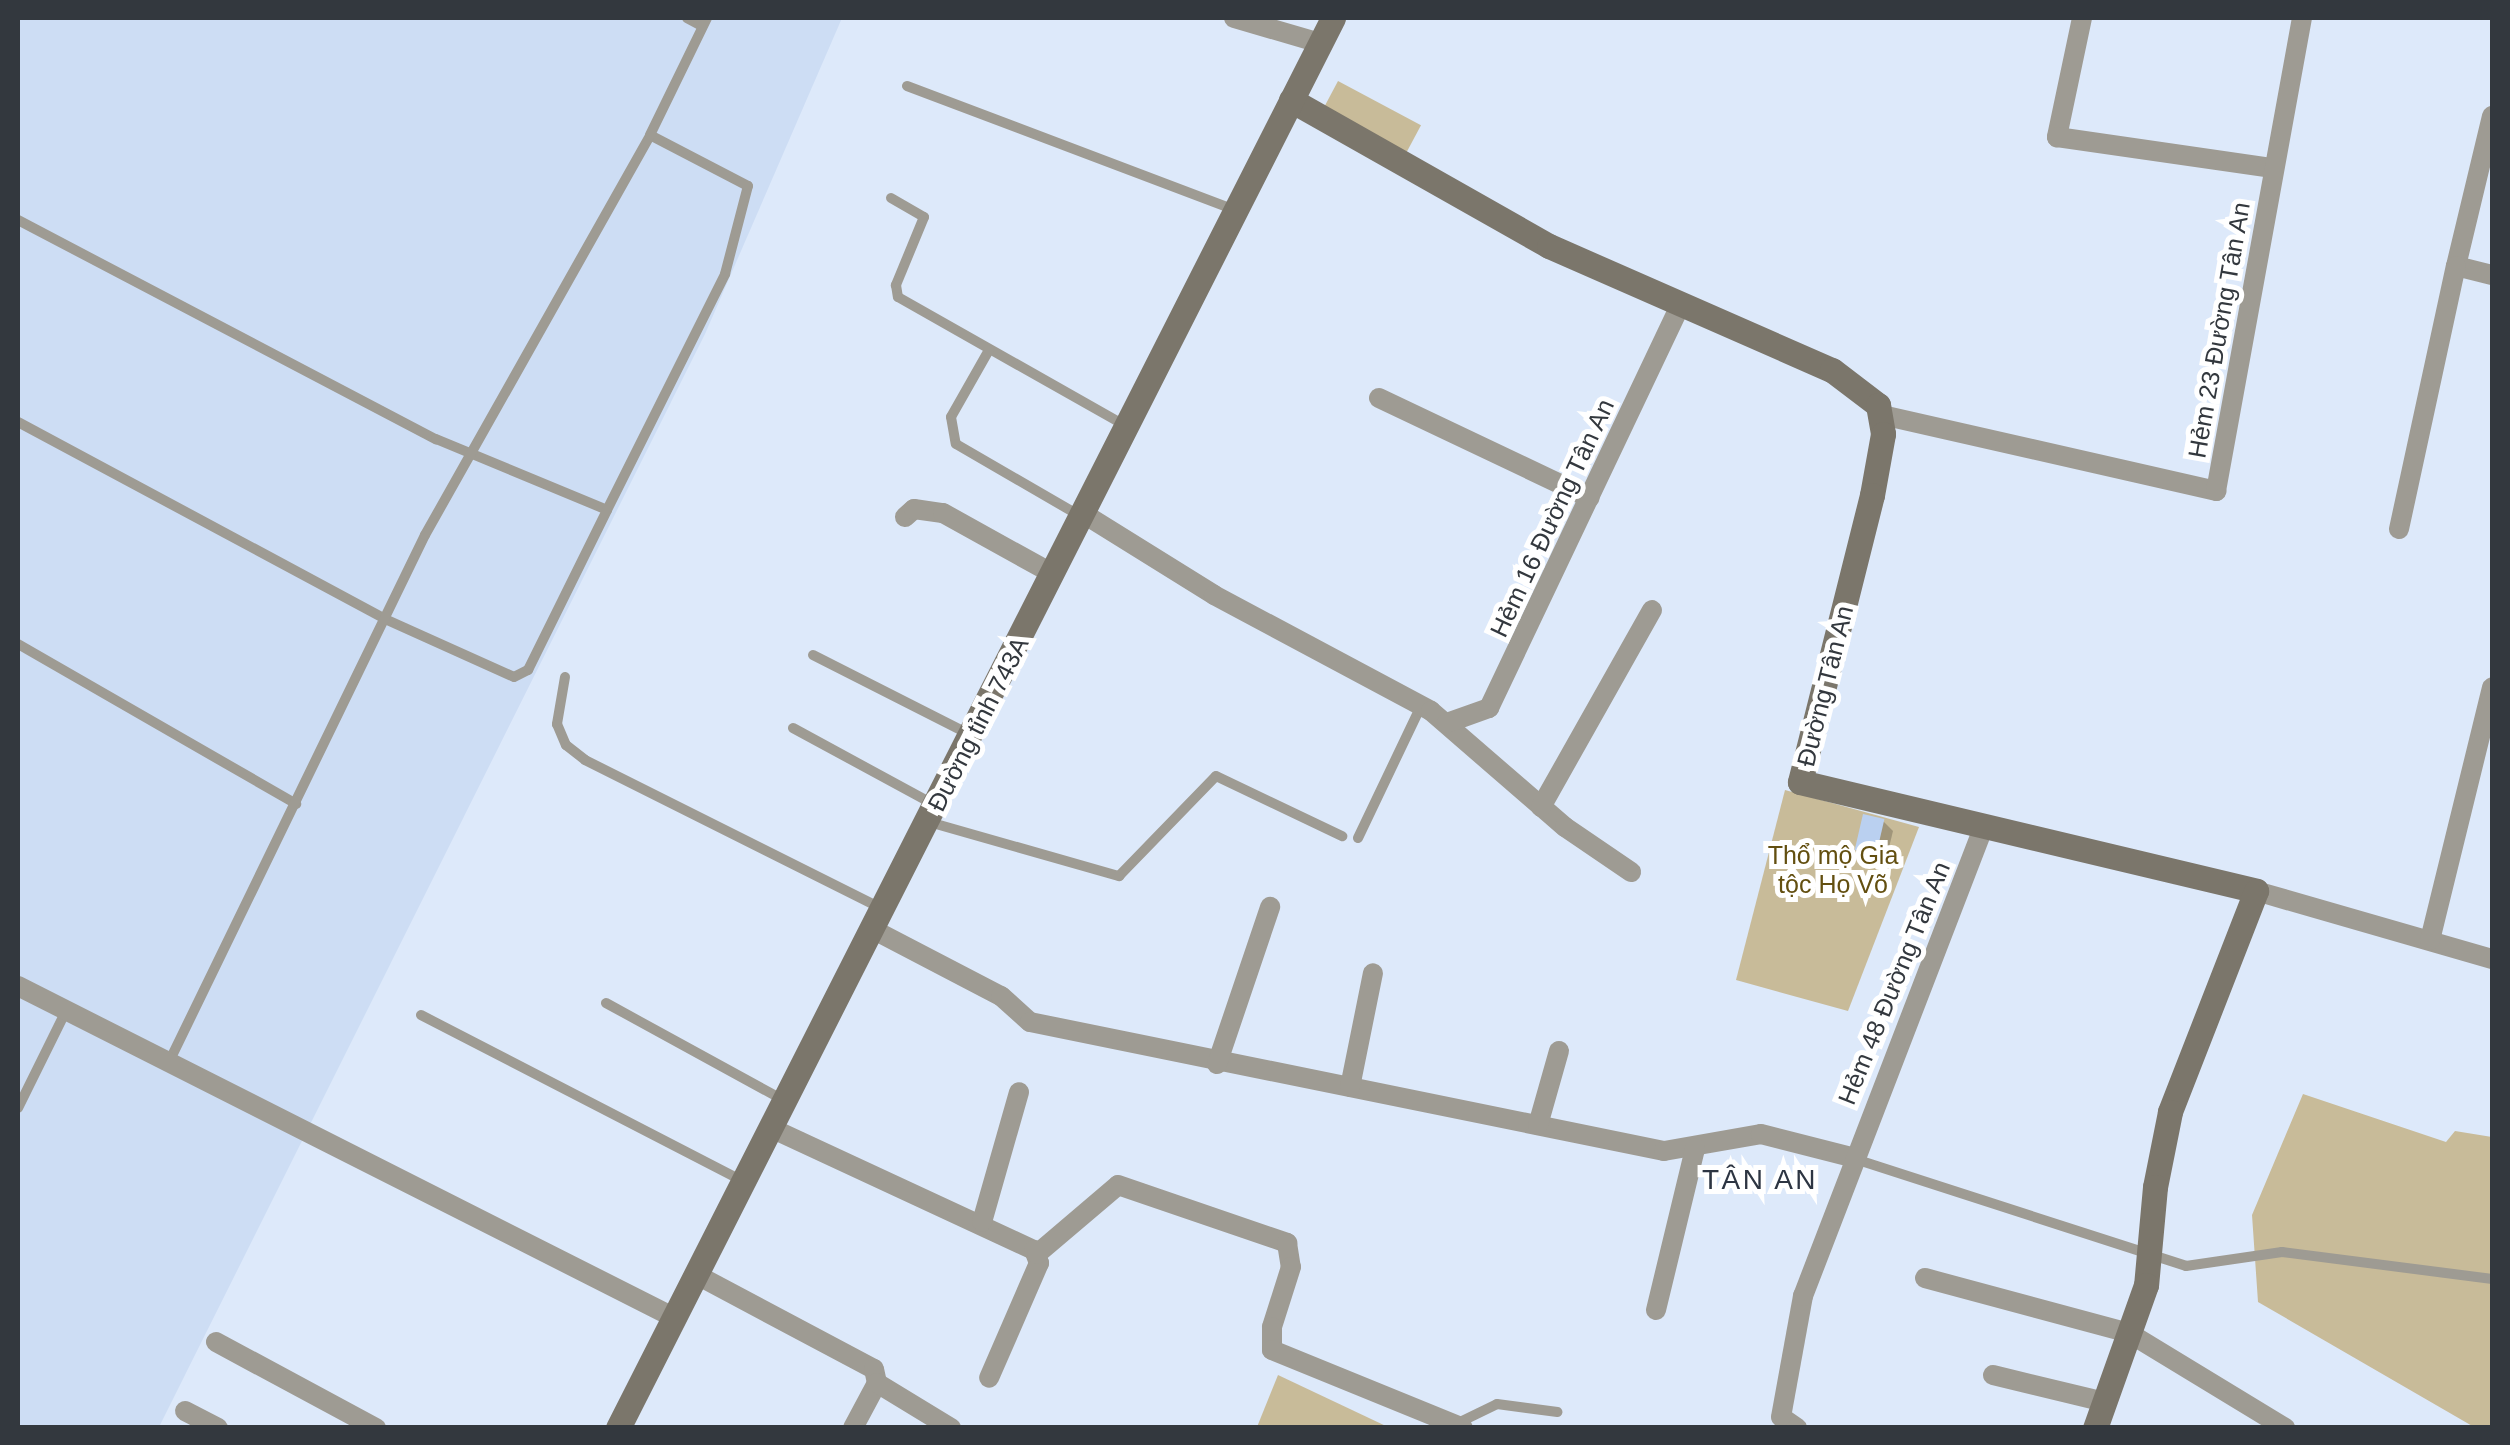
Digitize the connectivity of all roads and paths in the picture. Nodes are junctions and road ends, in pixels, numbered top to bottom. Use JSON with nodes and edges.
{"nodes":[{"id":1,"x":687,"y":18,"type":"edge"},
{"id":2,"x":1234,"y":18,"type":"edge"},
{"id":3,"x":1332,"y":18,"type":"edge"},
{"id":4,"x":2082,"y":18,"type":"edge"},
{"id":5,"x":2302,"y":18,"type":"edge"},
{"id":6,"x":704,"y":22,"type":"edge"},
{"id":7,"x":1320,"y":44,"type":"junction"},
{"id":8,"x":907,"y":86,"type":"dead end"},
{"id":9,"x":1291,"y":100,"type":"junction"},
{"id":10,"x":2492,"y":116,"type":"edge"},
{"id":11,"x":650,"y":136,"type":"junction"},
{"id":12,"x":2273,"y":168,"type":"junction"},
{"id":13,"x":2486,"y":169,"type":"edge"},
{"id":14,"x":891,"y":198,"type":"dead end"},
{"id":15,"x":1236,"y":210,"type":"junction"},
{"id":16,"x":18,"y":220,"type":"edge"},
{"id":17,"x":2456,"y":266,"type":"junction"},
{"id":18,"x":2492,"y":275,"type":"edge"},
{"id":19,"x":1680,"y":306,"type":"junction"},
{"id":20,"x":989,"y":350,"type":"junction"},
{"id":21,"x":1379,"y":398,"type":"dead end"},
{"id":22,"x":1882,"y":415,"type":"junction"},
{"id":23,"x":18,"y":422,"type":"edge"},
{"id":24,"x":1127,"y":427,"type":"junction"},
{"id":25,"x":470,"y":452,"type":"junction"},
{"id":26,"x":1590,"y":498,"type":"junction"},
{"id":27,"x":607,"y":510,"type":"junction"},
{"id":28,"x":1083,"y":515,"type":"junction"},
{"id":29,"x":906,"y":517,"type":"dead end"},
{"id":30,"x":2399,"y":528,"type":"dead end"},
{"id":31,"x":1053,"y":574,"type":"junction"},
{"id":32,"x":1652,"y":610,"type":"dead end"},
{"id":33,"x":385,"y":620,"type":"junction"},
{"id":34,"x":18,"y":644,"type":"edge"},
{"id":35,"x":814,"y":655,"type":"dead end"},
{"id":36,"x":565,"y":677,"type":"dead end"},
{"id":37,"x":2492,"y":688,"type":"edge"},
{"id":38,"x":1422,"y":705,"type":"junction"},
{"id":39,"x":1447,"y":723,"type":"junction"},
{"id":40,"x":793,"y":728,"type":"dead end"},
{"id":41,"x":972,"y":736,"type":"junction"},
{"id":42,"x":296,"y":804,"type":"junction"},
{"id":43,"x":1542,"y":807,"type":"junction"},
{"id":44,"x":933,"y":814,"type":"junction"},
{"id":45,"x":1984,"y":826,"type":"junction"},
{"id":46,"x":1342,"y":836,"type":"dead end"},
{"id":47,"x":1358,"y":838,"type":"dead end"},
{"id":48,"x":1631,"y":872,"type":"dead end"},
{"id":49,"x":2256,"y":892,"type":"junction"},
{"id":50,"x":1270,"y":907,"type":"dead end"},
{"id":51,"x":879,"y":920,"type":"junction"},
{"id":52,"x":2430,"y":940,"type":"junction"},
{"id":53,"x":2492,"y":959,"type":"edge"},
{"id":54,"x":1373,"y":973,"type":"dead end"},
{"id":55,"x":18,"y":986,"type":"edge"},
{"id":56,"x":606,"y":1003,"type":"dead end"},
{"id":57,"x":66,"y":1012,"type":"junction"},
{"id":58,"x":421,"y":1015,"type":"dead end"},
{"id":59,"x":1559,"y":1051,"type":"dead end"},
{"id":60,"x":168,"y":1064,"type":"junction"},
{"id":61,"x":1217,"y":1064,"type":"junction"},
{"id":62,"x":1350,"y":1087,"type":"junction"},
{"id":63,"x":1019,"y":1092,"type":"dead end"},
{"id":64,"x":788,"y":1103,"type":"junction"},
{"id":65,"x":18,"y":1108,"type":"edge"},
{"id":66,"x":1538,"y":1124,"type":"junction"},
{"id":67,"x":774,"y":1130,"type":"junction"},
{"id":68,"x":1695,"y":1149,"type":"junction"},
{"id":69,"x":1851,"y":1157,"type":"junction"},
{"id":70,"x":745,"y":1183,"type":"junction"},
{"id":71,"x":982,"y":1222,"type":"junction"},
{"id":72,"x":1037,"y":1254,"type":"junction"},
{"id":73,"x":2152,"y":1256,"type":"junction"},
{"id":74,"x":697,"y":1275,"type":"junction"},
{"id":75,"x":1925,"y":1278,"type":"dead end"},
{"id":76,"x":2492,"y":1279,"type":"edge"},
{"id":77,"x":1656,"y":1310,"type":"dead end"},
{"id":78,"x":675,"y":1318,"type":"junction"},
{"id":79,"x":2129,"y":1334,"type":"junction"},
{"id":80,"x":216,"y":1342,"type":"dead end"},
{"id":81,"x":1993,"y":1375,"type":"dead end"},
{"id":82,"x":989,"y":1378,"type":"dead end"},
{"id":83,"x":877,"y":1383,"type":"junction"},
{"id":84,"x":2104,"y":1402,"type":"junction"},
{"id":85,"x":185,"y":1411,"type":"dead end"},
{"id":86,"x":1558,"y":1412,"type":"dead end"},
{"id":87,"x":1460,"y":1425,"type":"edge"},
{"id":88,"x":218,"y":1428,"type":"edge"},
{"id":89,"x":376,"y":1428,"type":"edge"},
{"id":90,"x":618,"y":1428,"type":"edge"},
{"id":91,"x":852,"y":1428,"type":"edge"},
{"id":92,"x":951,"y":1428,"type":"edge"},
{"id":93,"x":1797,"y":1428,"type":"edge"},
{"id":94,"x":2095,"y":1428,"type":"edge"},
{"id":95,"x":2284,"y":1428,"type":"edge"}],
"edges":[{"from":1,"to":6,"type":"lane"},
{"from":2,"to":7,"type":"street"},
{"from":3,"to":7,"type":"street","name":"Đường tỉnh 743A"},
{"from":4,"to":12,"type":"street"},
{"from":5,"to":12,"type":"street","name":"Hẻm 23 Đường Tân An"},
{"from":6,"to":11,"type":"lane"},
{"from":7,"to":9,"type":"street","name":"Đường tỉnh 743A"},
{"from":8,"to":15,"type":"lane"},
{"from":9,"to":15,"type":"street","name":"Đường tỉnh 743A"},
{"from":9,"to":19,"type":"street"},
{"from":10,"to":13,"type":"street"},
{"from":11,"to":25,"type":"lane"},
{"from":11,"to":27,"type":"lane"},
{"from":12,"to":22,"type":"street","name":"Hẻm 23 Đường Tân An"},
{"from":13,"to":17,"type":"street"},
{"from":14,"to":20,"type":"lane"},
{"from":15,"to":24,"type":"street","name":"Đường tỉnh 743A"},
{"from":16,"to":25,"type":"lane"},
{"from":17,"to":18,"type":"street"},
{"from":17,"to":30,"type":"street"},
{"from":19,"to":22,"type":"street"},
{"from":19,"to":26,"type":"street","name":"Hẻm 16 Đường Tân An"},
{"from":20,"to":24,"type":"lane"},
{"from":20,"to":28,"type":"lane"},
{"from":21,"to":26,"type":"street"},
{"from":22,"to":45,"type":"street","name":"Đường Tân An"},
{"from":23,"to":33,"type":"lane"},
{"from":24,"to":28,"type":"street","name":"Đường tỉnh 743A"},
{"from":25,"to":27,"type":"lane"},
{"from":25,"to":33,"type":"lane"},
{"from":26,"to":39,"type":"street","name":"Hẻm 16 Đường Tân An"},
{"from":27,"to":33,"type":"lane"},
{"from":28,"to":31,"type":"street","name":"Đường tỉnh 743A"},
{"from":28,"to":38,"type":"street"},
{"from":29,"to":31,"type":"street"},
{"from":31,"to":41,"type":"street","name":"Đường tỉnh 743A"},
{"from":32,"to":43,"type":"street"},
{"from":33,"to":42,"type":"lane"},
{"from":34,"to":42,"type":"lane"},
{"from":35,"to":41,"type":"lane"},
{"from":36,"to":51,"type":"lane"},
{"from":37,"to":52,"type":"street"},
{"from":38,"to":39,"type":"street"},
{"from":38,"to":47,"type":"lane"},
{"from":39,"to":43,"type":"street"},
{"from":40,"to":44,"type":"lane"},
{"from":41,"to":44,"type":"street","name":"Đường tỉnh 743A"},
{"from":42,"to":60,"type":"lane"},
{"from":43,"to":48,"type":"street"},
{"from":44,"to":46,"type":"lane"},
{"from":44,"to":51,"type":"street","name":"Đường tỉnh 743A"},
{"from":45,"to":49,"type":"street","name":"Đường Tân An"},
{"from":45,"to":69,"type":"street","name":"Hẻm 48 Đường Tân An"},
{"from":49,"to":52,"type":"street"},
{"from":49,"to":73,"type":"street"},
{"from":50,"to":61,"type":"street"},
{"from":51,"to":61,"type":"street"},
{"from":51,"to":64,"type":"street","name":"Đường tỉnh 743A"},
{"from":52,"to":53,"type":"street"},
{"from":54,"to":62,"type":"street"},
{"from":55,"to":57,"type":"street"},
{"from":56,"to":64,"type":"lane"},
{"from":57,"to":60,"type":"street"},
{"from":57,"to":65,"type":"lane"},
{"from":58,"to":70,"type":"lane"},
{"from":59,"to":66,"type":"street"},
{"from":60,"to":78,"type":"street"},
{"from":61,"to":62,"type":"street"},
{"from":62,"to":66,"type":"street"},
{"from":63,"to":71,"type":"street"},
{"from":64,"to":67,"type":"street","name":"Đường tỉnh 743A"},
{"from":66,"to":68,"type":"street"},
{"from":67,"to":70,"type":"street","name":"Đường tỉnh 743A"},
{"from":67,"to":71,"type":"street"},
{"from":68,"to":69,"type":"street"},
{"from":68,"to":77,"type":"street"},
{"from":69,"to":73,"type":"lane"},
{"from":69,"to":93,"type":"street","name":"Hẻm 48 Đường Tân An"},
{"from":70,"to":74,"type":"street","name":"Đường tỉnh 743A"},
{"from":71,"to":72,"type":"street"},
{"from":72,"to":82,"type":"street"},
{"from":72,"to":87,"type":"street"},
{"from":73,"to":76,"type":"lane"},
{"from":73,"to":79,"type":"street"},
{"from":74,"to":78,"type":"street","name":"Đường tỉnh 743A"},
{"from":74,"to":83,"type":"street"},
{"from":75,"to":79,"type":"street"},
{"from":78,"to":90,"type":"street","name":"Đường tỉnh 743A"},
{"from":79,"to":84,"type":"street"},
{"from":79,"to":95,"type":"street"},
{"from":80,"to":89,"type":"street"},
{"from":81,"to":84,"type":"street"},
{"from":83,"to":91,"type":"street"},
{"from":83,"to":92,"type":"street"},
{"from":84,"to":94,"type":"street"},
{"from":85,"to":88,"type":"street"},
{"from":86,"to":87,"type":"lane"}]}
